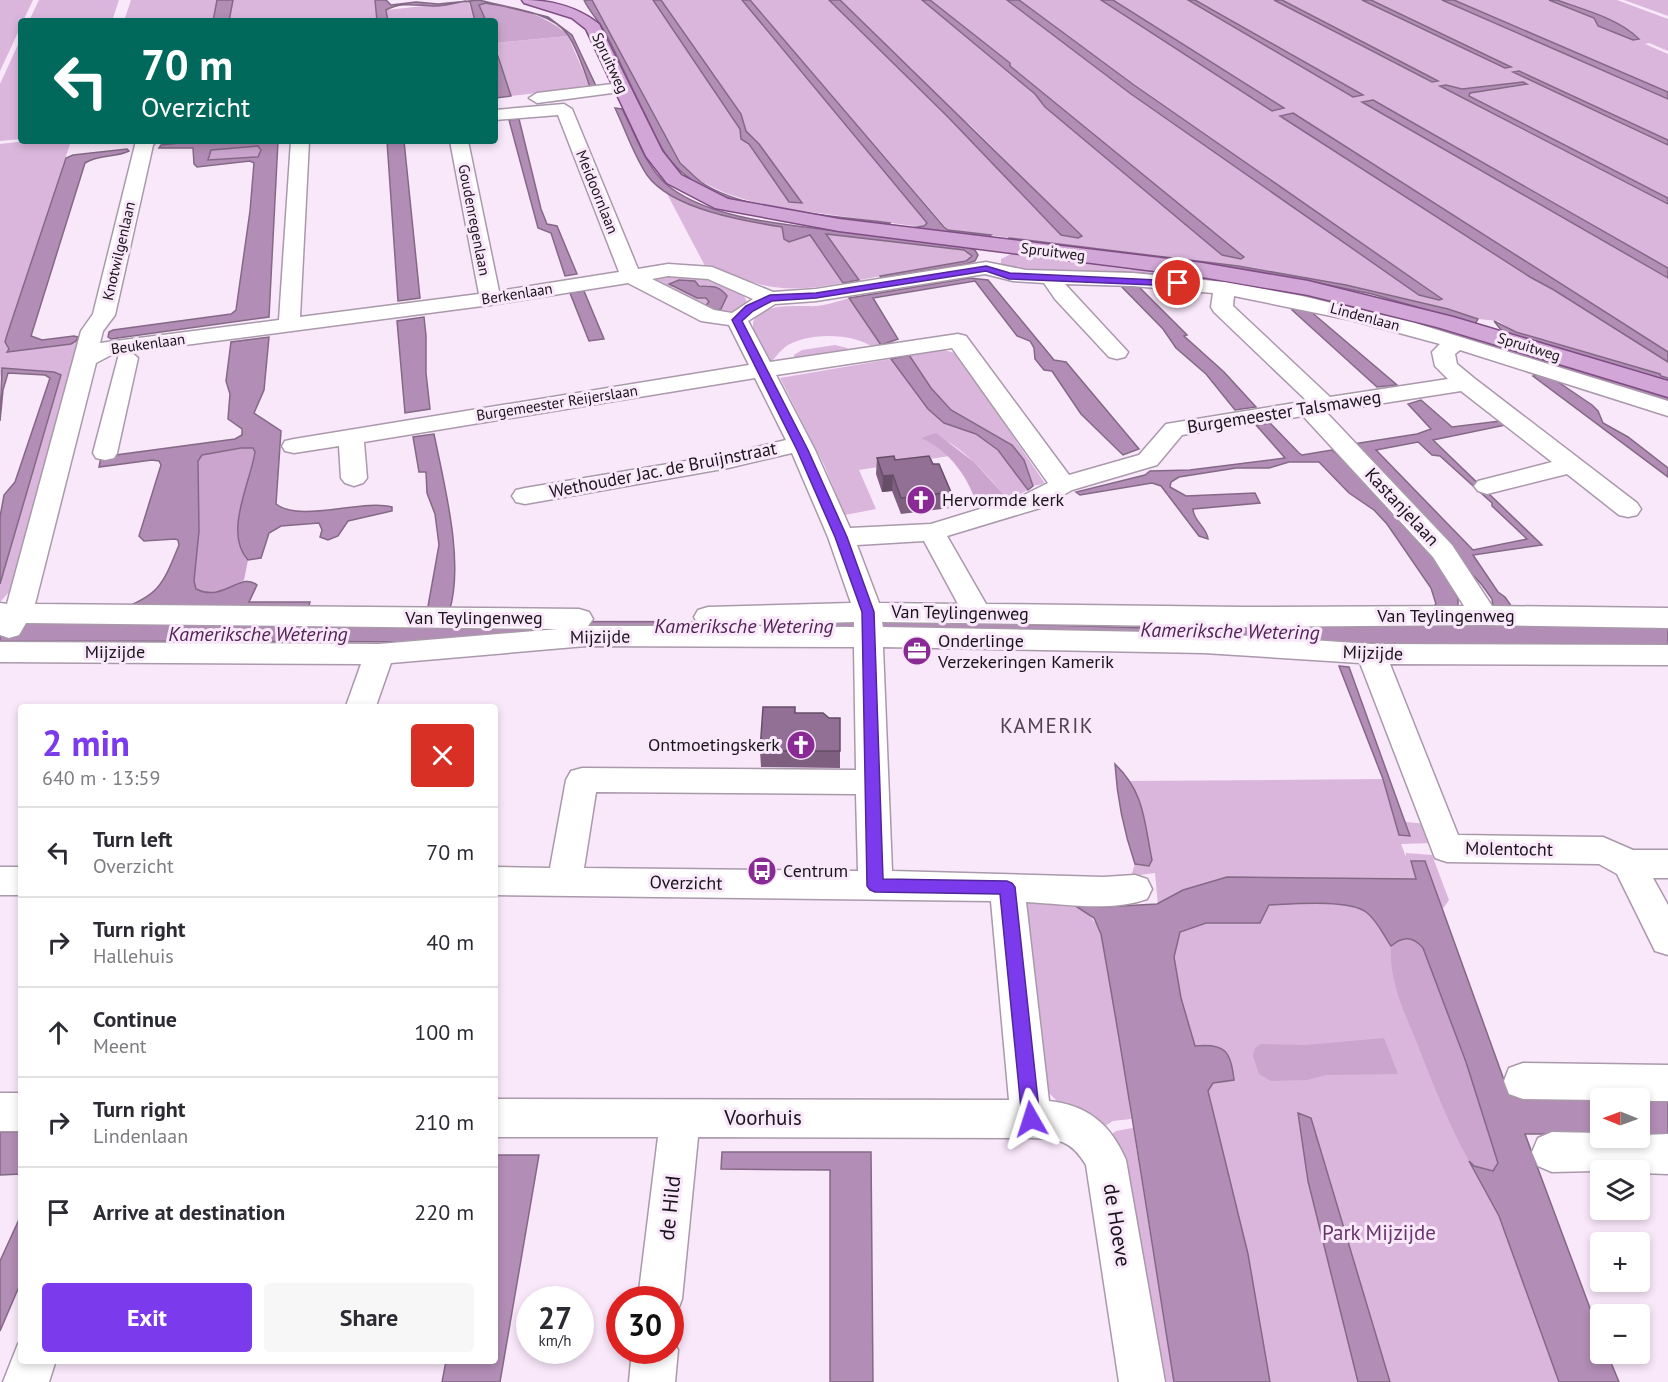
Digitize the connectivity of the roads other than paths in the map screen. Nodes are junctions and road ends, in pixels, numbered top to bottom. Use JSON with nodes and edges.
{"nodes":[{"id":1,"x":530,"y":0,"type":"edge"},
{"id":2,"x":621,"y":88,"type":"junction"},
{"id":3,"x":499,"y":108,"type":"edge"},
{"id":4,"x":144,"y":144,"type":"edge"},
{"id":5,"x":300,"y":144,"type":"edge"},
{"id":6,"x":460,"y":144,"type":"edge"},
{"id":7,"x":996,"y":245,"type":"junction"},
{"id":8,"x":986,"y":268,"type":"junction"},
{"id":9,"x":631,"y":276,"type":"junction"},
{"id":10,"x":1052,"y":279,"type":"junction"},
{"id":11,"x":1224,"y":288,"type":"junction"},
{"id":12,"x":770,"y":298,"type":"junction"},
{"id":13,"x":490,"y":299,"type":"junction"},
{"id":14,"x":737,"y":320,"type":"junction"},
{"id":15,"x":289,"y":325,"type":"junction"},
{"id":16,"x":1455,"y":343,"type":"junction"},
{"id":17,"x":1117,"y":352,"type":"dead end"},
{"id":18,"x":127,"y":358,"type":"dead end"},
{"id":19,"x":86,"y":360,"type":"junction"},
{"id":20,"x":775,"y":369,"type":"junction"},
{"id":21,"x":1466,"y":384,"type":"junction"},
{"id":22,"x":1668,"y":389,"type":"edge"},
{"id":23,"x":1317,"y":407,"type":"junction"},
{"id":24,"x":1668,"y":409,"type":"edge"},
{"id":25,"x":114,"y":413,"type":"junction"},
{"id":26,"x":68,"y":419,"type":"junction"},
{"id":27,"x":351,"y":437,"type":"junction"},
{"id":28,"x":800,"y":444,"type":"junction"},
{"id":29,"x":294,"y":446,"type":"dead end"},
{"id":30,"x":105,"y":453,"type":"dead end"},
{"id":31,"x":1571,"y":465,"type":"junction"},
{"id":32,"x":354,"y":478,"type":"dead end"},
{"id":33,"x":1063,"y":485,"type":"junction"},
{"id":34,"x":1487,"y":486,"type":"dead end"},
{"id":35,"x":525,"y":496,"type":"dead end"},
{"id":36,"x":1628,"y":509,"type":"dead end"},
{"id":37,"x":932,"y":532,"type":"junction"},
{"id":38,"x":841,"y":537,"type":"junction"},
{"id":39,"x":977,"y":613,"type":"junction"},
{"id":40,"x":1484,"y":615,"type":"junction"},
{"id":41,"x":1668,"y":618,"type":"edge"},
{"id":42,"x":9,"y":621,"type":"edge"},
{"id":43,"x":869,"y":626,"type":"junction"},
{"id":44,"x":0,"y":652,"type":"edge"},
{"id":45,"x":379,"y":654,"type":"junction"},
{"id":46,"x":1371,"y":654,"type":"junction"},
{"id":47,"x":1668,"y":655,"type":"edge"},
{"id":48,"x":362,"y":704,"type":"edge"},
{"id":49,"x":873,"y":782,"type":"junction"},
{"id":50,"x":1629,"y":864,"type":"junction"},
{"id":51,"x":1668,"y":864,"type":"edge"},
{"id":52,"x":0,"y":881,"type":"edge"},
{"id":53,"x":18,"y":881,"type":"edge"},
{"id":54,"x":498,"y":881,"type":"edge"},
{"id":55,"x":565,"y":881,"type":"junction"},
{"id":56,"x":875,"y":886,"type":"junction"},
{"id":57,"x":1007,"y":887,"type":"junction"},
{"id":58,"x":1135,"y":889,"type":"dead end"},
{"id":59,"x":1668,"y":939,"type":"edge"},
{"id":60,"x":1523,"y":1081,"type":"dead end"},
{"id":61,"x":1668,"y":1083,"type":"edge"},
{"id":62,"x":0,"y":1112,"type":"edge"},
{"id":63,"x":18,"y":1112,"type":"edge"},
{"id":64,"x":498,"y":1118,"type":"edge"},
{"id":65,"x":680,"y":1118,"type":"junction"},
{"id":66,"x":1031,"y":1119,"type":"junction"},
{"id":67,"x":1552,"y":1152,"type":"dead end"},
{"id":68,"x":1668,"y":1154,"type":"edge"},
{"id":69,"x":661,"y":1286,"type":"edge"},
{"id":70,"x":33,"y":1364,"type":"edge"},
{"id":71,"x":654,"y":1364,"type":"edge"},
{"id":72,"x":26,"y":1382,"type":"edge"},
{"id":73,"x":652,"y":1382,"type":"edge"},
{"id":74,"x":1142,"y":1382,"type":"edge"}],
"edges":[{"from":1,"to":2,"type":"main road","name":"Spruitweg"},
{"from":2,"to":3,"type":"street"},
{"from":2,"to":7,"type":"main road","name":"Spruitweg"},
{"from":3,"to":9,"type":"street","name":"Meidoornlaan"},
{"from":4,"to":19,"type":"street","name":"Knotwilgenlaan"},
{"from":5,"to":15,"type":"street"},
{"from":6,"to":13,"type":"street","name":"Goudenregenlaan"},
{"from":7,"to":8,"type":"street"},
{"from":7,"to":22,"type":"main road","name":"Spruitweg"},
{"from":8,"to":10,"type":"street","name":"Lindenlaan"},
{"from":8,"to":12,"type":"street","name":"Lindenlaan"},
{"from":9,"to":12,"type":"street","name":"Lindenlaan"},
{"from":9,"to":13,"type":"street","name":"Berkenlaan"},
{"from":9,"to":14,"type":"street"},
{"from":10,"to":11,"type":"street","name":"Lindenlaan"},
{"from":10,"to":17,"type":"street"},
{"from":11,"to":16,"type":"street","name":"Lindenlaan"},
{"from":11,"to":23,"type":"street","name":"Kastanjelaan"},
{"from":12,"to":14,"type":"street","name":"Lindenlaan"},
{"from":13,"to":15,"type":"street","name":"Berkenlaan"},
{"from":14,"to":20,"type":"street"},
{"from":15,"to":19,"type":"street","name":"Beukenlaan"},
{"from":16,"to":21,"type":"street"},
{"from":16,"to":24,"type":"street","name":"Lindenlaan"},
{"from":18,"to":25,"type":"street"},
{"from":19,"to":26,"type":"street","name":"Beukenlaan"},
{"from":20,"to":27,"type":"street","name":"Burgemeester Reijerslaan"},
{"from":20,"to":28,"type":"street"},
{"from":20,"to":33,"type":"street","name":"Burgemeester Reijerslaan"},
{"from":21,"to":23,"type":"street","name":"Burgemeester Talsmaweg"},
{"from":21,"to":31,"type":"street"},
{"from":23,"to":33,"type":"street","name":"Burgemeester Talsmaweg"},
{"from":23,"to":40,"type":"street","name":"Kastanjelaan"},
{"from":25,"to":26,"type":"street"},
{"from":25,"to":30,"type":"street"},
{"from":26,"to":42,"type":"street","name":"Beukenlaan"},
{"from":27,"to":29,"type":"street","name":"Burgemeester Reijerslaan"},
{"from":27,"to":32,"type":"street"},
{"from":28,"to":35,"type":"street","name":"Wethouder Jac. de Bruijnstraat"},
{"from":28,"to":38,"type":"street"},
{"from":31,"to":34,"type":"street"},
{"from":31,"to":36,"type":"street"},
{"from":33,"to":37,"type":"street","name":"Burgemeester Talsmaweg"},
{"from":37,"to":38,"type":"street","name":"Burgemeester Talsmaweg"},
{"from":37,"to":39,"type":"street"},
{"from":38,"to":43,"type":"street"},
{"from":39,"to":40,"type":"street","name":"Van Teylingenweg"},
{"from":39,"to":43,"type":"street","name":"Van Teylingenweg"},
{"from":40,"to":41,"type":"street","name":"Van Teylingenweg"},
{"from":42,"to":43,"type":"street","name":"Van Teylingenweg"},
{"from":43,"to":45,"type":"street","name":"Mijzijde"},
{"from":43,"to":46,"type":"street","name":"Mijzijde"},
{"from":43,"to":49,"type":"street"},
{"from":44,"to":45,"type":"street","name":"Mijzijde"},
{"from":45,"to":48,"type":"street"},
{"from":46,"to":47,"type":"street","name":"Mijzijde"},
{"from":46,"to":50,"type":"street","name":"Molentocht"},
{"from":49,"to":55,"type":"street"},
{"from":49,"to":56,"type":"street"},
{"from":50,"to":51,"type":"street","name":"Molentocht"},
{"from":50,"to":59,"type":"street"},
{"from":52,"to":53,"type":"street"},
{"from":54,"to":55,"type":"street","name":"Overzicht"},
{"from":55,"to":56,"type":"street","name":"Overzicht"},
{"from":56,"to":57,"type":"street","name":"Overzicht"},
{"from":57,"to":58,"type":"street"},
{"from":57,"to":66,"type":"street"},
{"from":60,"to":61,"type":"street"},
{"from":62,"to":63,"type":"street"},
{"from":64,"to":65,"type":"street","name":"Voorhuis"},
{"from":65,"to":66,"type":"street","name":"Voorhuis"},
{"from":65,"to":69,"type":"street","name":"de Hild"},
{"from":66,"to":74,"type":"street","name":"de Hoeve"},
{"from":67,"to":68,"type":"street"},
{"from":70,"to":72,"type":"street"},
{"from":71,"to":73,"type":"street"}]}
